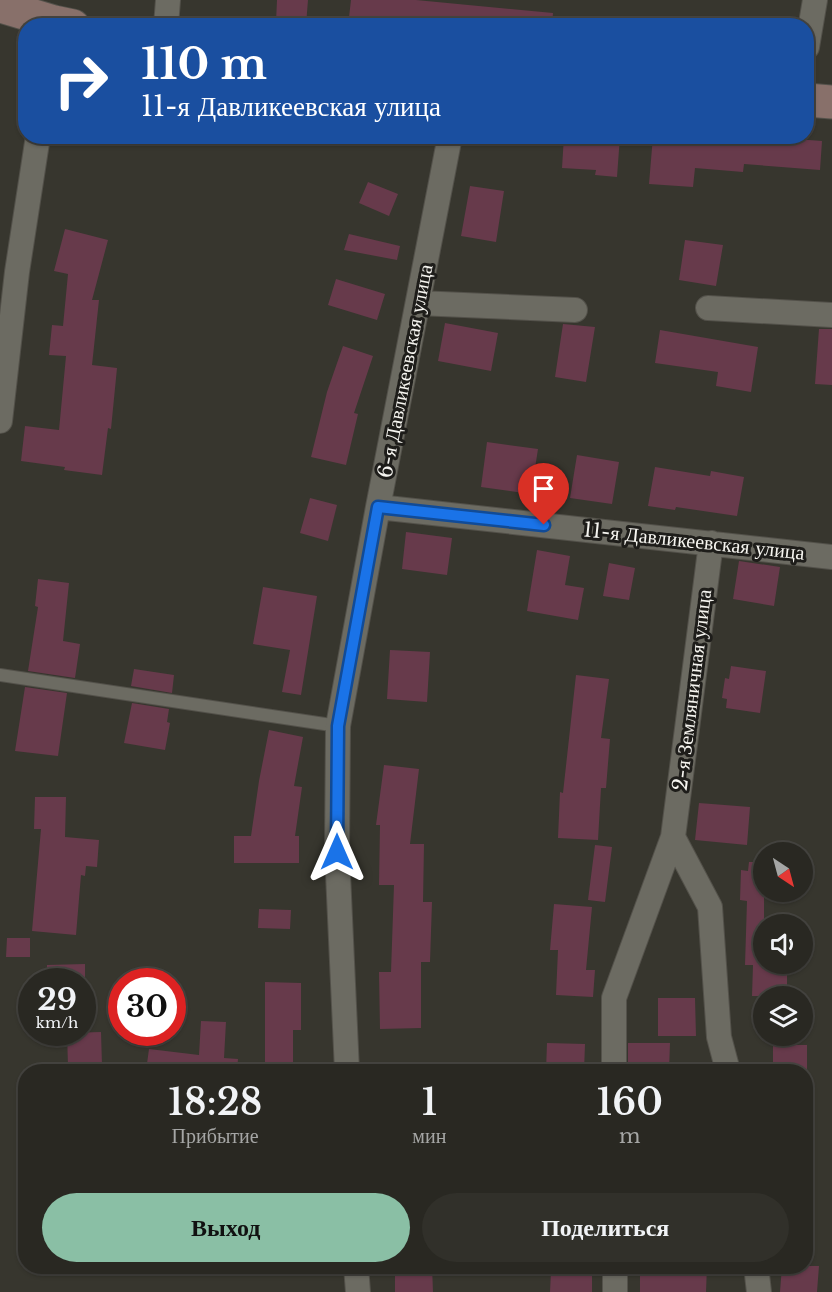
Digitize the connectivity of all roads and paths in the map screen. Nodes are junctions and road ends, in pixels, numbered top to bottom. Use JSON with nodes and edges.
{"nodes":[{"id":1,"x":168,"y":0,"type":"edge"},
{"id":2,"x":814,"y":0,"type":"edge"},
{"id":3,"x":0,"y":3,"type":"edge"},
{"id":4,"x":40,"y":18,"type":"edge"},
{"id":5,"x":167,"y":18,"type":"edge"},
{"id":6,"x":811,"y":18,"type":"edge"},
{"id":7,"x":814,"y":101,"type":"edge"},
{"id":8,"x":832,"y":102,"type":"edge"},
{"id":9,"x":37,"y":144,"type":"edge"},
{"id":10,"x":448,"y":144,"type":"edge"},
{"id":11,"x":418,"y":303,"type":"junction"},
{"id":12,"x":708,"y":308,"type":"dead end"},
{"id":13,"x":575,"y":310,"type":"dead end"},
{"id":14,"x":832,"y":315,"type":"edge"},
{"id":15,"x":0,"y":421,"type":"edge"},
{"id":16,"x":378,"y":507,"type":"junction"},
{"id":17,"x":711,"y":543,"type":"junction"},
{"id":18,"x":832,"y":557,"type":"edge"},
{"id":19,"x":0,"y":675,"type":"edge"},
{"id":20,"x":338,"y":726,"type":"junction"},
{"id":21,"x":674,"y":837,"type":"junction"},
{"id":22,"x":347,"y":1064,"type":"edge"},
{"id":23,"x":614,"y":1064,"type":"edge"},
{"id":24,"x":726,"y":1064,"type":"edge"},
{"id":25,"x":356,"y":1274,"type":"edge"},
{"id":26,"x":615,"y":1274,"type":"edge"},
{"id":27,"x":757,"y":1274,"type":"edge"},
{"id":28,"x":357,"y":1292,"type":"edge"},
{"id":29,"x":615,"y":1292,"type":"edge"},
{"id":30,"x":759,"y":1292,"type":"edge"}],
"edges":[{"from":1,"to":5,"type":"street"},
{"from":2,"to":6,"type":"street"},
{"from":3,"to":4,"type":"street"},
{"from":7,"to":8,"type":"street"},
{"from":9,"to":15,"type":"street"},
{"from":10,"to":11,"type":"street","name":"6-я Давликеевская улица"},
{"from":11,"to":13,"type":"street"},
{"from":11,"to":16,"type":"street","name":"6-я Давликеевская улица"},
{"from":12,"to":14,"type":"street"},
{"from":16,"to":17,"type":"street","name":"11-я Давликеевская улица"},
{"from":16,"to":20,"type":"street","name":"6-я Давликеевская улица"},
{"from":17,"to":18,"type":"street","name":"11-я Давликеевская улица"},
{"from":17,"to":21,"type":"street","name":"2-я Земляничная улица"},
{"from":19,"to":20,"type":"lane"},
{"from":20,"to":22,"type":"street","name":"6-я Давликеевская улица"},
{"from":21,"to":23,"type":"street","name":"2-я Земляничная улица"},
{"from":21,"to":24,"type":"street"},
{"from":25,"to":28,"type":"street"},
{"from":26,"to":29,"type":"street"},
{"from":27,"to":30,"type":"street"}]}
